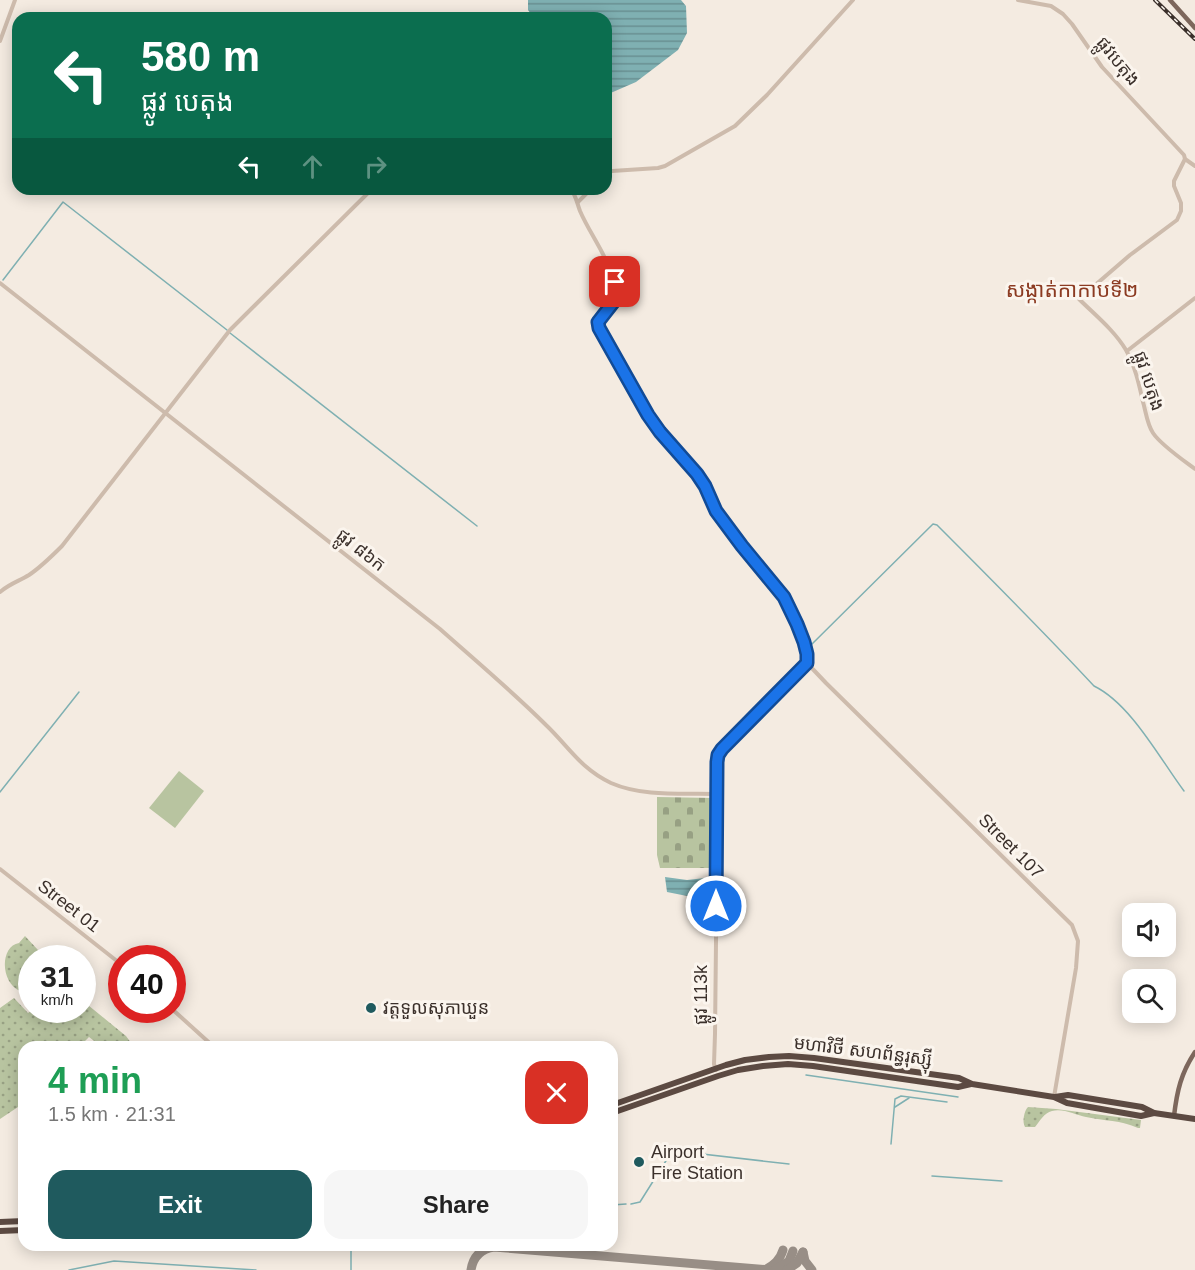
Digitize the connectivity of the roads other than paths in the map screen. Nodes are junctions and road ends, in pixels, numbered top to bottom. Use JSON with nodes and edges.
{"nodes":[{"id":1,"x":15,"y":0,"type":"edge"},
{"id":2,"x":853,"y":0,"type":"edge"},
{"id":3,"x":1018,"y":0,"type":"edge"},
{"id":4,"x":1170,"y":0,"type":"edge"},
{"id":5,"x":1195,"y":28,"type":"edge"},
{"id":6,"x":0,"y":41,"type":"edge"},
{"id":7,"x":1185,"y":159,"type":"junction"},
{"id":8,"x":1195,"y":166,"type":"edge"},
{"id":9,"x":612,"y":171,"type":"edge"},
{"id":10,"x":366,"y":195,"type":"edge"},
{"id":11,"x":574,"y":195,"type":"edge"},
{"id":12,"x":585,"y":195,"type":"edge"},
{"id":13,"x":578,"y":202,"type":"junction"},
{"id":14,"x":0,"y":284,"type":"edge"},
{"id":15,"x":1195,"y":298,"type":"edge"},
{"id":16,"x":1126,"y":351,"type":"junction"},
{"id":17,"x":165,"y":413,"type":"junction"},
{"id":18,"x":1195,"y":469,"type":"edge"},
{"id":19,"x":0,"y":592,"type":"edge"},
{"id":20,"x":807,"y":663,"type":"junction"},
{"id":21,"x":716,"y":794,"type":"junction"},
{"id":22,"x":0,"y":869,"type":"edge"},
{"id":23,"x":108,"y":954,"type":"edge"},
{"id":24,"x":186,"y":1022,"type":"edge"},
{"id":25,"x":207,"y":1041,"type":"edge"},
{"id":26,"x":1195,"y":1052,"type":"edge"},
{"id":27,"x":716,"y":1068,"type":"junction"},
{"id":28,"x":718,"y":1076,"type":"junction"},
{"id":29,"x":972,"y":1084,"type":"junction"},
{"id":30,"x":1054,"y":1097,"type":"junction"},
{"id":31,"x":618,"y":1103,"type":"edge"},
{"id":32,"x":618,"y":1111,"type":"edge"},
{"id":33,"x":1174,"y":1116,"type":"junction"},
{"id":34,"x":1195,"y":1119,"type":"edge"},
{"id":35,"x":18,"y":1221,"type":"edge"},
{"id":36,"x":0,"y":1222,"type":"edge"},
{"id":37,"x":18,"y":1230,"type":"edge"},
{"id":38,"x":0,"y":1231,"type":"edge"}],
"edges":[{"from":1,"to":6,"type":"street"},
{"from":2,"to":9,"type":"street"},
{"from":3,"to":7,"type":"street","name":"ផ្លូវបេតុង"},
{"from":4,"to":5,"type":"main road"},
{"from":7,"to":8,"type":"street","name":"ផ្លូវបេតុង"},
{"from":7,"to":16,"type":"street","name":"ផ្លូវ បេតុង"},
{"from":10,"to":17,"type":"street"},
{"from":11,"to":13,"type":"street"},
{"from":12,"to":13,"type":"street"},
{"from":13,"to":20,"type":"street"},
{"from":14,"to":17,"type":"street","name":"ផ្លូវ ៨៦ក"},
{"from":15,"to":16,"type":"street"},
{"from":16,"to":18,"type":"street","name":"ផ្លូវ បេតុង"},
{"from":17,"to":19,"type":"street"},
{"from":17,"to":21,"type":"street","name":"ផ្លូវ ៨៦ក"},
{"from":20,"to":21,"type":"street","name":"ផ្លូវ 113k"},
{"from":20,"to":30,"type":"street","name":"Street 107"},
{"from":21,"to":27,"type":"street","name":"ផ្លូវ 113k"},
{"from":22,"to":23,"type":"street","name":"Street 01"},
{"from":24,"to":25,"type":"street"},
{"from":26,"to":33,"type":"main road"},
{"from":27,"to":28,"type":"street","name":"ផ្លូវ 113k"},
{"from":27,"to":29,"type":"highway","name":"មហាវិថី សហព័ន្ធរុស្ស៊ី"},
{"from":27,"to":31,"type":"highway","name":"មហាវិថី សហព័ន្ធរុស្ស៊ី"},
{"from":28,"to":29,"type":"highway","name":"មហាវិថី សហព័ន្ធរុស្ស៊ី"},
{"from":28,"to":32,"type":"highway","name":"មហាវិថី សហព័ន្ធរុស្ស៊ី"},
{"from":29,"to":30,"type":"highway","name":"មហាវិថី សហព័ន្ធរុស្ស៊ី"},
{"from":30,"to":33,"type":"highway","name":"មហាវិថី សហព័ន្ធរុស្ស៊ី"},
{"from":33,"to":34,"type":"highway","name":"មហាវិថី សហព័ន្ធរុស្ស៊ី"},
{"from":35,"to":36,"type":"highway"},
{"from":37,"to":38,"type":"highway"}]}
